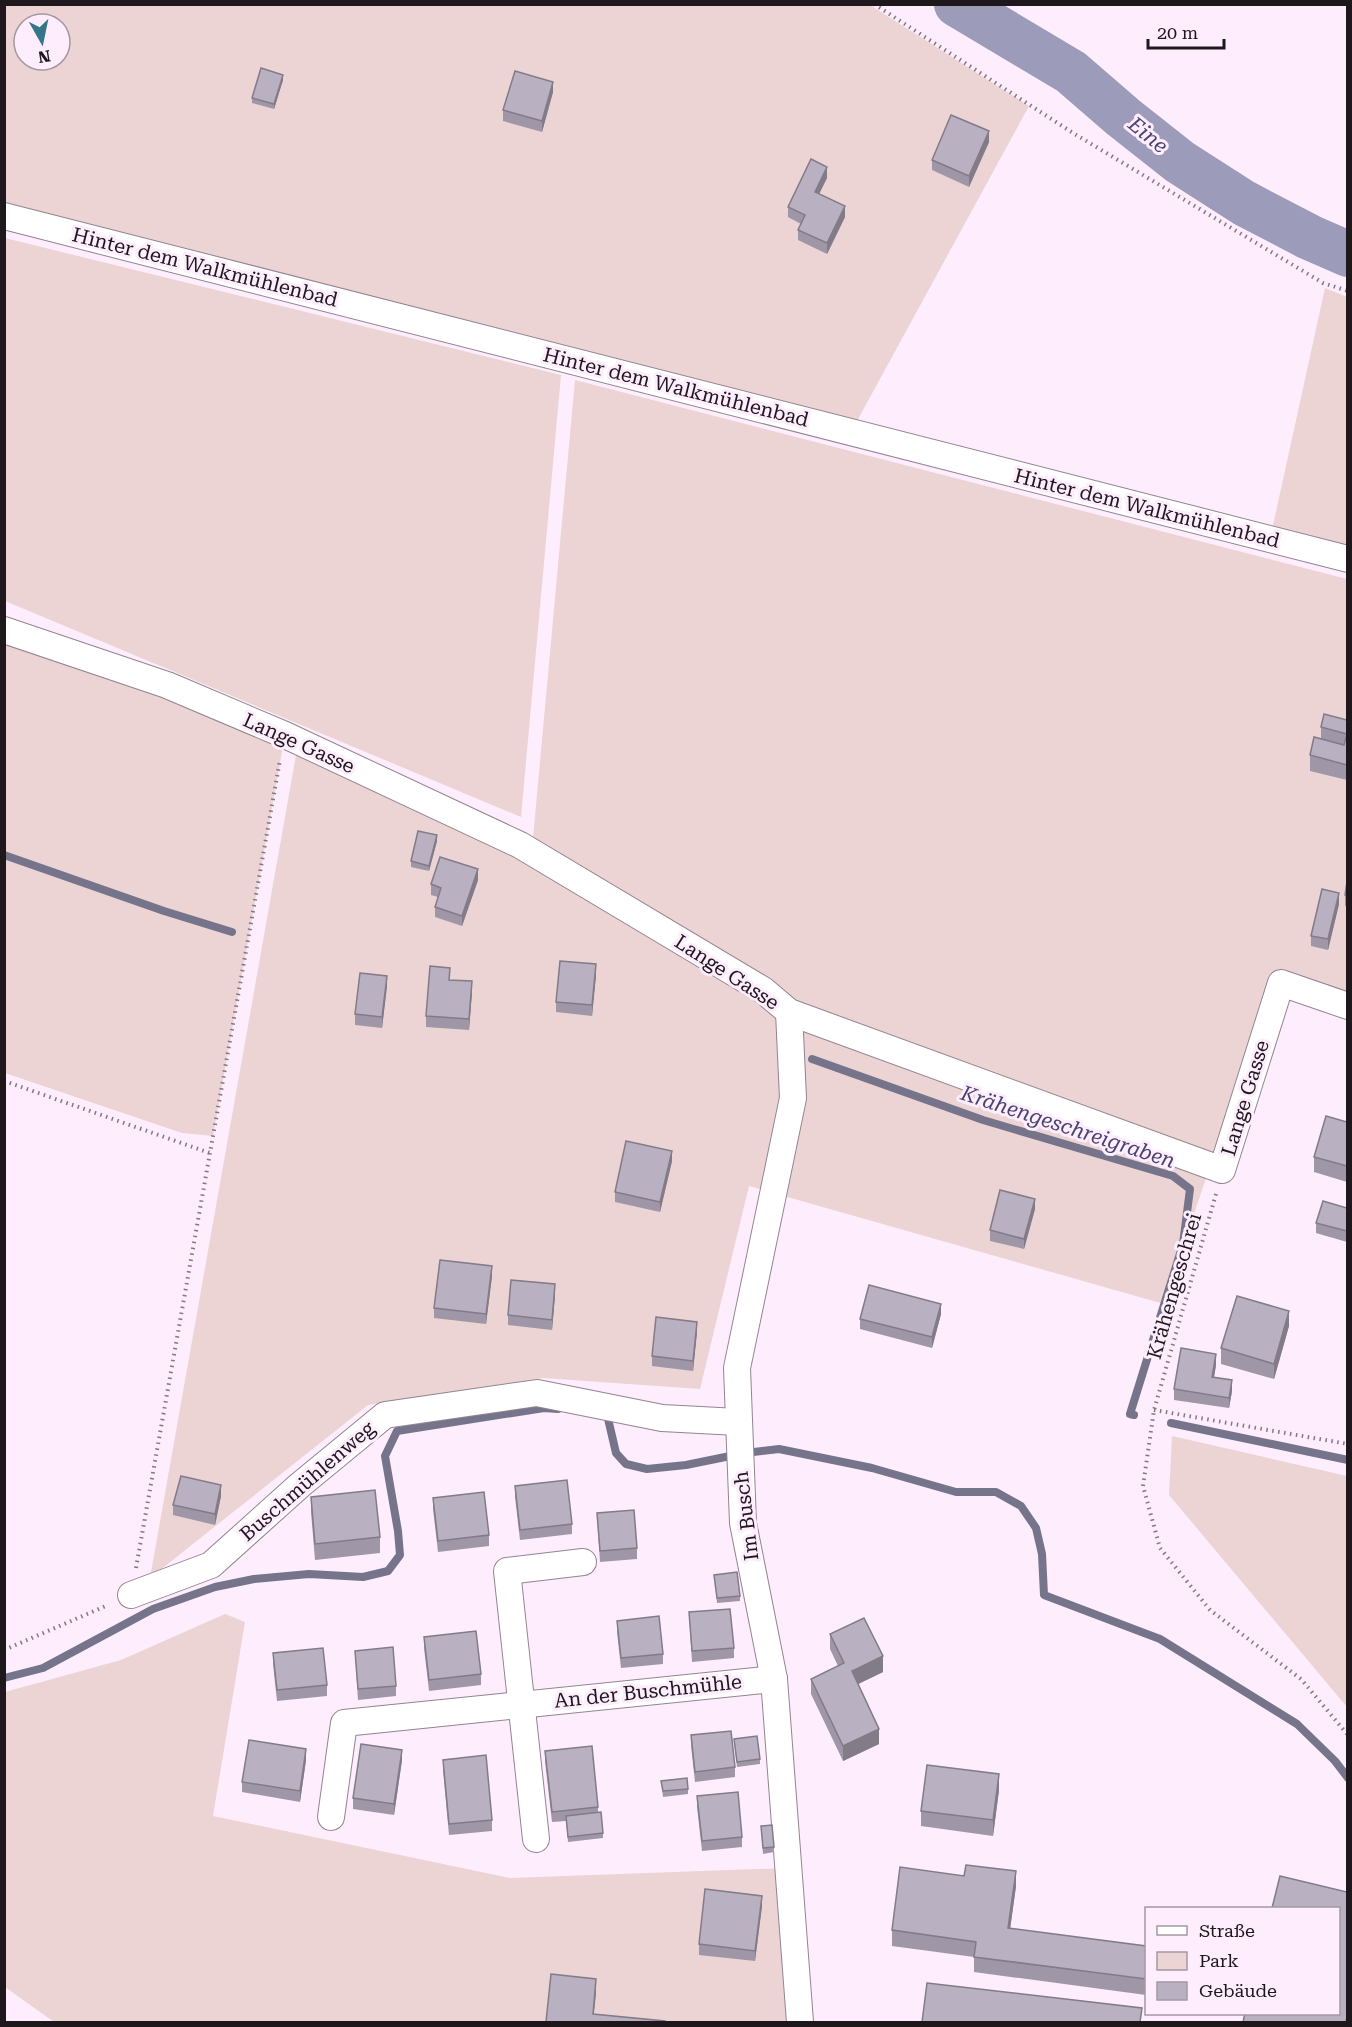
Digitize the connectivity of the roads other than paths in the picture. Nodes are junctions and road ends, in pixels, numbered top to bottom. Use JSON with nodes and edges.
{"nodes":[{"id":1,"x":4,"y":216,"type":"edge"},
{"id":2,"x":1347,"y":559,"type":"edge"},
{"id":3,"x":4,"y":630,"type":"edge"},
{"id":4,"x":1347,"y":1006,"type":"edge"},
{"id":5,"x":789,"y":1012,"type":"junction"},
{"id":6,"x":739,"y":1440,"type":"junction"},
{"id":7,"x":583,"y":1562,"type":"dead end"},
{"id":8,"x":131,"y":1595,"type":"road end"},
{"id":9,"x":774,"y":1679,"type":"junction"},
{"id":10,"x":521,"y":1704,"type":"junction"},
{"id":11,"x":331,"y":1817,"type":"dead end"},
{"id":12,"x":536,"y":1839,"type":"dead end"},
{"id":13,"x":800,"y":2022,"type":"edge"}],
"edges":[{"from":1,"to":2,"type":"street","name":"Hinter dem Walkmühlenbad"},
{"from":3,"to":5,"type":"street","name":"Lange Gasse"},
{"from":4,"to":5,"type":"street","name":"Lange Gasse"},
{"from":5,"to":6,"type":"street","name":"Im Busch"},
{"from":6,"to":8,"type":"street","name":"Buschmühlenweg"},
{"from":6,"to":9,"type":"street","name":"Im Busch"},
{"from":7,"to":10,"type":"street"},
{"from":9,"to":10,"type":"street","name":"An der Buschmühle"},
{"from":9,"to":13,"type":"street","name":"Im Busch"},
{"from":10,"to":11,"type":"street","name":"An der Buschmühle"},
{"from":10,"to":12,"type":"street"}]}
